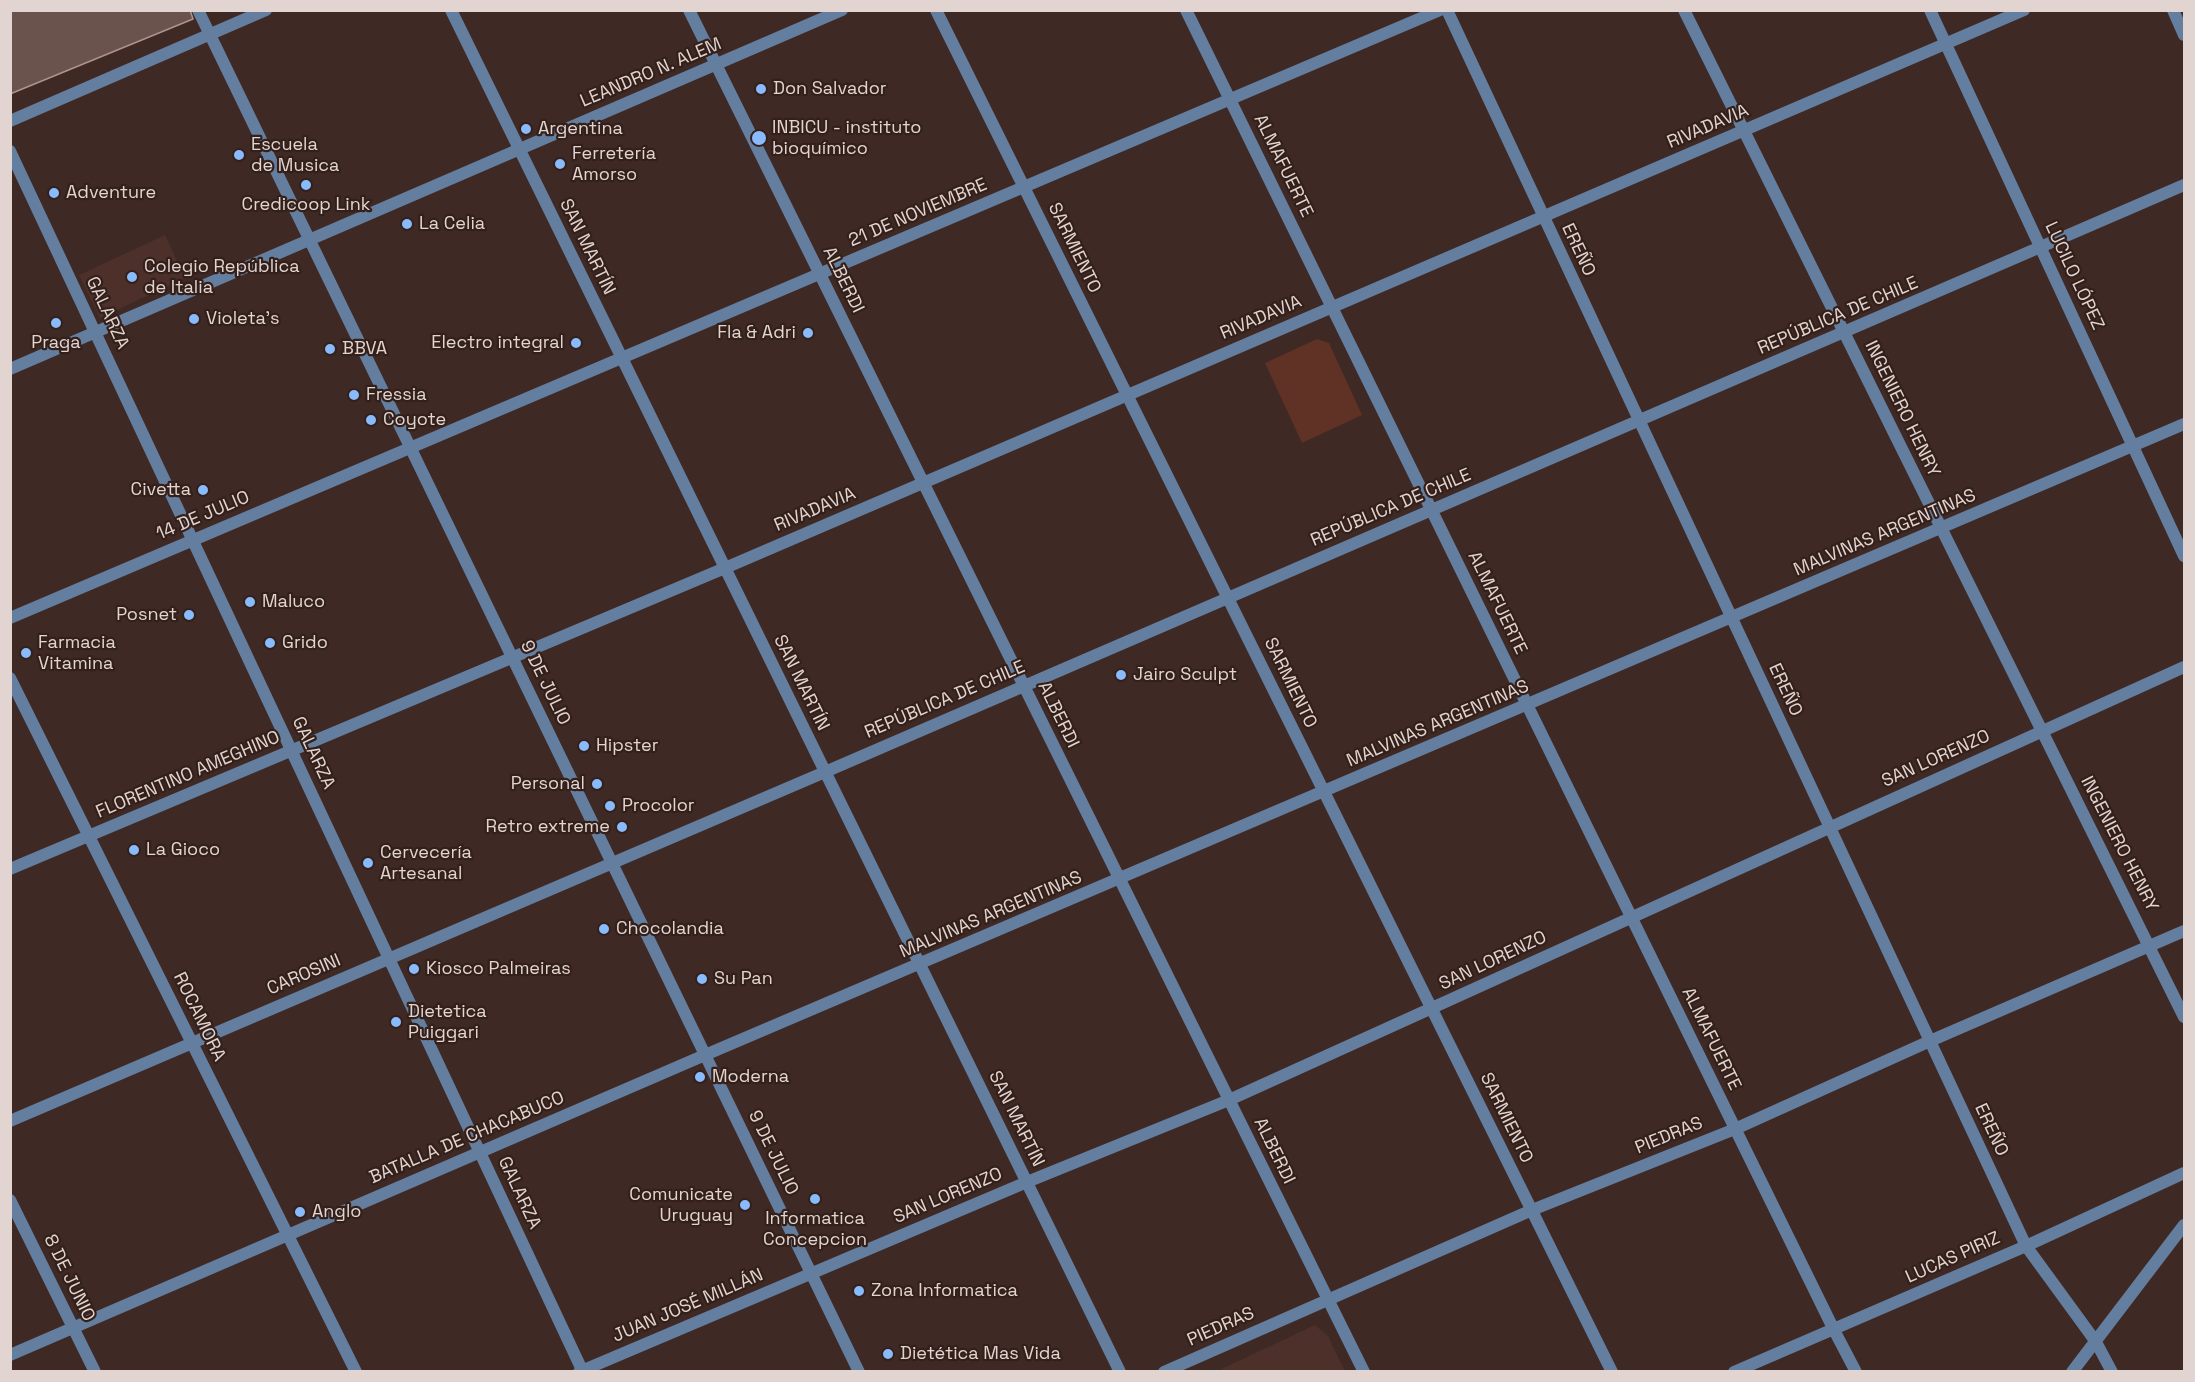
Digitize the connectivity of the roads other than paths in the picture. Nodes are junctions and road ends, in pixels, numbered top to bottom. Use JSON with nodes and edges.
{"nodes":[{"id":1,"x":198,"y":10,"type":"edge"},
{"id":2,"x":266,"y":10,"type":"edge"},
{"id":3,"x":451,"y":10,"type":"edge"},
{"id":4,"x":689,"y":10,"type":"edge"},
{"id":5,"x":842,"y":10,"type":"edge"},
{"id":6,"x":936,"y":10,"type":"edge"},
{"id":7,"x":1186,"y":10,"type":"edge"},
{"id":8,"x":1440,"y":10,"type":"edge"},
{"id":9,"x":1447,"y":10,"type":"edge"},
{"id":10,"x":1684,"y":10,"type":"edge"},
{"id":11,"x":1930,"y":10,"type":"edge"},
{"id":12,"x":2024,"y":10,"type":"edge"},
{"id":13,"x":2173,"y":10,"type":"edge"},
{"id":14,"x":209,"y":34,"type":"junction"},
{"id":15,"x":2184,"y":35,"type":"edge"},
{"id":16,"x":1946,"y":44,"type":"junction"},
{"id":17,"x":716,"y":64,"type":"junction"},
{"id":18,"x":1230,"y":100,"type":"junction"},
{"id":19,"x":10,"y":121,"type":"edge"},
{"id":20,"x":1744,"y":131,"type":"junction"},
{"id":21,"x":519,"y":150,"type":"junction"},
{"id":22,"x":10,"y":151,"type":"edge"},
{"id":23,"x":2184,"y":185,"type":"edge"},
{"id":24,"x":1024,"y":188,"type":"junction"},
{"id":25,"x":1543,"y":216,"type":"junction"},
{"id":26,"x":309,"y":239,"type":"junction"},
{"id":27,"x":2041,"y":248,"type":"junction"},
{"id":28,"x":819,"y":274,"type":"junction"},
{"id":29,"x":1332,"y":308,"type":"junction"},
{"id":30,"x":96,"y":332,"type":"junction"},
{"id":31,"x":1844,"y":333,"type":"junction"},
{"id":32,"x":622,"y":358,"type":"junction"},
{"id":33,"x":10,"y":369,"type":"edge"},
{"id":34,"x":1127,"y":395,"type":"junction"},
{"id":35,"x":1639,"y":420,"type":"junction"},
{"id":36,"x":2184,"y":424,"type":"edge"},
{"id":37,"x":2133,"y":446,"type":"junction"},
{"id":38,"x":410,"y":447,"type":"junction"},
{"id":39,"x":923,"y":482,"type":"junction"},
{"id":40,"x":1431,"y":511,"type":"junction"},
{"id":41,"x":1941,"y":528,"type":"junction"},
{"id":42,"x":193,"y":540,"type":"junction"},
{"id":43,"x":2184,"y":556,"type":"edge"},
{"id":44,"x":725,"y":568,"type":"junction"},
{"id":45,"x":1228,"y":598,"type":"junction"},
{"id":46,"x":10,"y":618,"type":"edge"},
{"id":47,"x":1731,"y":618,"type":"junction"},
{"id":48,"x":512,"y":658,"type":"junction"},
{"id":49,"x":2184,"y":667,"type":"edge"},
{"id":50,"x":10,"y":678,"type":"edge"},
{"id":51,"x":1024,"y":686,"type":"junction"},
{"id":52,"x":1527,"y":705,"type":"junction"},
{"id":53,"x":2041,"y":731,"type":"junction"},
{"id":54,"x":292,"y":751,"type":"junction"},
{"id":55,"x":825,"y":772,"type":"junction"},
{"id":56,"x":1324,"y":792,"type":"junction"},
{"id":57,"x":1830,"y":827,"type":"junction"},
{"id":58,"x":89,"y":836,"type":"junction"},
{"id":59,"x":612,"y":863,"type":"junction"},
{"id":60,"x":10,"y":869,"type":"edge"},
{"id":61,"x":1119,"y":879,"type":"junction"},
{"id":62,"x":1631,"y":918,"type":"junction"},
{"id":63,"x":2184,"y":931,"type":"edge"},
{"id":64,"x":2151,"y":946,"type":"junction"},
{"id":65,"x":389,"y":958,"type":"junction"},
{"id":66,"x":920,"y":965,"type":"junction"},
{"id":67,"x":1432,"y":1009,"type":"junction"},
{"id":68,"x":2184,"y":1017,"type":"edge"},
{"id":69,"x":1930,"y":1041,"type":"junction"},
{"id":70,"x":192,"y":1043,"type":"junction"},
{"id":71,"x":705,"y":1055,"type":"junction"},
{"id":72,"x":1229,"y":1100,"type":"junction"},
{"id":73,"x":10,"y":1121,"type":"edge"},
{"id":74,"x":1735,"y":1129,"type":"junction"},
{"id":75,"x":480,"y":1152,"type":"junction"},
{"id":76,"x":2184,"y":1173,"type":"edge"},
{"id":77,"x":1026,"y":1182,"type":"junction"},
{"id":78,"x":10,"y":1200,"type":"edge"},
{"id":79,"x":1532,"y":1210,"type":"junction"},
{"id":80,"x":2184,"y":1225,"type":"edge"},
{"id":81,"x":288,"y":1235,"type":"junction"},
{"id":82,"x":2026,"y":1246,"type":"junction"},
{"id":83,"x":812,"y":1274,"type":"junction"},
{"id":84,"x":1328,"y":1299,"type":"junction"},
{"id":85,"x":73,"y":1328,"type":"junction"},
{"id":86,"x":1834,"y":1330,"type":"junction"},
{"id":87,"x":2096,"y":1342,"type":"junction"},
{"id":88,"x":10,"y":1355,"type":"edge"},
{"id":89,"x":95,"y":1371,"type":"edge"},
{"id":90,"x":356,"y":1371,"type":"edge"},
{"id":91,"x":581,"y":1371,"type":"edge"},
{"id":92,"x":859,"y":1371,"type":"edge"},
{"id":93,"x":1120,"y":1371,"type":"edge"},
{"id":94,"x":1164,"y":1371,"type":"edge"},
{"id":95,"x":1364,"y":1371,"type":"edge"},
{"id":96,"x":1612,"y":1371,"type":"edge"},
{"id":97,"x":1734,"y":1371,"type":"edge"},
{"id":98,"x":1856,"y":1371,"type":"edge"},
{"id":99,"x":2072,"y":1371,"type":"edge"},
{"id":100,"x":2112,"y":1371,"type":"edge"}],
"edges":[{"from":1,"to":14,"type":"street","name":"9 DE JULIO"},
{"from":2,"to":14,"type":"street"},
{"from":3,"to":21,"type":"street","name":"SAN MARTÍN"},
{"from":4,"to":17,"type":"street","name":"ALBERDI"},
{"from":5,"to":17,"type":"street","name":"LEANDRO N. ALEM"},
{"from":6,"to":24,"type":"street","name":"SARMIENTO"},
{"from":7,"to":18,"type":"street","name":"ALMAFUERTE"},
{"from":8,"to":18,"type":"street","name":"21 DE NOVIEMBRE"},
{"from":9,"to":25,"type":"street","name":"EREÑO"},
{"from":10,"to":20,"type":"street","name":"INGENIERO HENRY"},
{"from":11,"to":16,"type":"street","name":"LUCILO LÓPEZ"},
{"from":12,"to":16,"type":"street","name":"RIVADAVIA"},
{"from":13,"to":15,"type":"street"},
{"from":14,"to":19,"type":"street"},
{"from":14,"to":26,"type":"street","name":"9 DE JULIO"},
{"from":16,"to":20,"type":"street","name":"RIVADAVIA"},
{"from":16,"to":27,"type":"street","name":"LUCILO LÓPEZ"},
{"from":17,"to":21,"type":"street","name":"LEANDRO N. ALEM"},
{"from":17,"to":28,"type":"street","name":"ALBERDI"},
{"from":18,"to":24,"type":"street","name":"21 DE NOVIEMBRE"},
{"from":18,"to":29,"type":"street","name":"ALMAFUERTE"},
{"from":20,"to":25,"type":"street","name":"RIVADAVIA"},
{"from":20,"to":31,"type":"street","name":"INGENIERO HENRY"},
{"from":21,"to":26,"type":"street","name":"LEANDRO N. ALEM"},
{"from":21,"to":32,"type":"street","name":"SAN MARTÍN"},
{"from":22,"to":30,"type":"street","name":"GALARZA"},
{"from":23,"to":27,"type":"street","name":"REPÚBLICA DE CHILE"},
{"from":24,"to":28,"type":"street","name":"21 DE NOVIEMBRE"},
{"from":24,"to":34,"type":"street","name":"SARMIENTO"},
{"from":25,"to":29,"type":"street","name":"RIVADAVIA"},
{"from":25,"to":35,"type":"street","name":"EREÑO"},
{"from":26,"to":30,"type":"street","name":"LEANDRO N. ALEM"},
{"from":26,"to":38,"type":"street","name":"9 DE JULIO"},
{"from":27,"to":31,"type":"street","name":"REPÚBLICA DE CHILE"},
{"from":27,"to":37,"type":"street","name":"LUCILO LÓPEZ"},
{"from":28,"to":32,"type":"street","name":"21 DE NOVIEMBRE"},
{"from":28,"to":39,"type":"street","name":"ALBERDI"},
{"from":29,"to":34,"type":"street","name":"RIVADAVIA"},
{"from":29,"to":40,"type":"street","name":"ALMAFUERTE"},
{"from":30,"to":33,"type":"street","name":"LEANDRO N. ALEM"},
{"from":30,"to":42,"type":"street","name":"GALARZA"},
{"from":31,"to":35,"type":"street","name":"REPÚBLICA DE CHILE"},
{"from":31,"to":41,"type":"street","name":"INGENIERO HENRY"},
{"from":32,"to":38,"type":"street","name":"21 DE NOVIEMBRE"},
{"from":32,"to":44,"type":"street","name":"SAN MARTÍN"},
{"from":34,"to":39,"type":"street","name":"RIVADAVIA"},
{"from":34,"to":45,"type":"street","name":"SARMIENTO"},
{"from":35,"to":40,"type":"street","name":"REPÚBLICA DE CHILE"},
{"from":35,"to":47,"type":"street","name":"EREÑO"},
{"from":36,"to":37,"type":"street","name":"MALVINAS ARGENTINAS"},
{"from":37,"to":41,"type":"street","name":"MALVINAS ARGENTINAS"},
{"from":37,"to":43,"type":"street","name":"LUCILO LÓPEZ"},
{"from":38,"to":42,"type":"street","name":"14 DE JULIO"},
{"from":38,"to":48,"type":"street","name":"9 DE JULIO"},
{"from":39,"to":44,"type":"street","name":"RIVADAVIA"},
{"from":39,"to":51,"type":"street","name":"ALBERDI"},
{"from":40,"to":45,"type":"street","name":"REPÚBLICA DE CHILE"},
{"from":40,"to":52,"type":"street","name":"ALMAFUERTE"},
{"from":41,"to":47,"type":"street","name":"MALVINAS ARGENTINAS"},
{"from":41,"to":53,"type":"street","name":"INGENIERO HENRY"},
{"from":42,"to":46,"type":"street","name":"14 DE JULIO"},
{"from":42,"to":54,"type":"street","name":"GALARZA"},
{"from":44,"to":48,"type":"street","name":"RIVADAVIA"},
{"from":44,"to":55,"type":"street","name":"SAN MARTÍN"},
{"from":45,"to":51,"type":"street","name":"REPÚBLICA DE CHILE"},
{"from":45,"to":56,"type":"street","name":"SARMIENTO"},
{"from":47,"to":52,"type":"street","name":"MALVINAS ARGENTINAS"},
{"from":47,"to":57,"type":"street","name":"EREÑO"},
{"from":48,"to":54,"type":"street","name":"FLORENTINO AMEGHINO"},
{"from":48,"to":59,"type":"street","name":"9 DE JULIO"},
{"from":49,"to":53,"type":"street","name":"SAN LORENZO"},
{"from":50,"to":58,"type":"street","name":"ROCAMORA"},
{"from":51,"to":55,"type":"street","name":"REPÚBLICA DE CHILE"},
{"from":51,"to":61,"type":"street","name":"ALBERDI"},
{"from":52,"to":56,"type":"street","name":"MALVINAS ARGENTINAS"},
{"from":52,"to":62,"type":"street","name":"ALMAFUERTE"},
{"from":53,"to":57,"type":"street","name":"SAN LORENZO"},
{"from":53,"to":64,"type":"street","name":"INGENIERO HENRY"},
{"from":54,"to":58,"type":"street","name":"FLORENTINO AMEGHINO"},
{"from":54,"to":65,"type":"street","name":"GALARZA"},
{"from":55,"to":59,"type":"street","name":"REPÚBLICA DE CHILE"},
{"from":55,"to":66,"type":"street","name":"SAN MARTÍN"},
{"from":56,"to":61,"type":"street","name":"MALVINAS ARGENTINAS"},
{"from":56,"to":67,"type":"street","name":"SARMIENTO"},
{"from":57,"to":62,"type":"street","name":"SAN LORENZO"},
{"from":57,"to":69,"type":"street","name":"EREÑO"},
{"from":58,"to":60,"type":"street","name":"FLORENTINO AMEGHINO"},
{"from":58,"to":70,"type":"street","name":"ROCAMORA"},
{"from":59,"to":65,"type":"street","name":"CAROSINI"},
{"from":59,"to":71,"type":"street","name":"9 DE JULIO"},
{"from":61,"to":66,"type":"street","name":"MALVINAS ARGENTINAS"},
{"from":61,"to":72,"type":"street","name":"ALBERDI"},
{"from":62,"to":67,"type":"street","name":"SAN LORENZO"},
{"from":62,"to":74,"type":"street","name":"ALMAFUERTE"},
{"from":63,"to":64,"type":"street","name":"PIEDRAS"},
{"from":64,"to":68,"type":"street","name":"INGENIERO HENRY"},
{"from":64,"to":69,"type":"street","name":"PIEDRAS"},
{"from":65,"to":70,"type":"street","name":"CAROSINI"},
{"from":65,"to":75,"type":"street","name":"GALARZA"},
{"from":66,"to":71,"type":"street","name":"MALVINAS ARGENTINAS"},
{"from":66,"to":77,"type":"street","name":"SAN MARTÍN"},
{"from":67,"to":72,"type":"street","name":"SAN LORENZO"},
{"from":67,"to":79,"type":"street","name":"SARMIENTO"},
{"from":69,"to":74,"type":"street","name":"PIEDRAS"},
{"from":69,"to":82,"type":"street","name":"EREÑO"},
{"from":70,"to":73,"type":"street","name":"CAROSINI"},
{"from":70,"to":81,"type":"street","name":"ROCAMORA"},
{"from":71,"to":75,"type":"street","name":"BATALLA DE CHACABUCO"},
{"from":71,"to":83,"type":"street","name":"9 DE JULIO"},
{"from":72,"to":77,"type":"street","name":"SAN LORENZO"},
{"from":72,"to":84,"type":"street","name":"ALBERDI"},
{"from":74,"to":79,"type":"street","name":"PIEDRAS"},
{"from":74,"to":86,"type":"street","name":"ALMAFUERTE"},
{"from":75,"to":81,"type":"street","name":"BATALLA DE CHACABUCO"},
{"from":75,"to":91,"type":"street","name":"GALARZA"},
{"from":76,"to":82,"type":"street","name":"LUCAS PIRIZ"},
{"from":77,"to":83,"type":"street","name":"SAN LORENZO"},
{"from":77,"to":93,"type":"street","name":"SAN MARTÍN"},
{"from":78,"to":85,"type":"street","name":"8 DE JUNIO"},
{"from":79,"to":84,"type":"street","name":"PIEDRAS"},
{"from":79,"to":96,"type":"street","name":"SARMIENTO"},
{"from":80,"to":87,"type":"street"},
{"from":81,"to":85,"type":"street","name":"BATALLA DE CHACABUCO"},
{"from":81,"to":90,"type":"street","name":"ROCAMORA"},
{"from":82,"to":86,"type":"street","name":"LUCAS PIRIZ"},
{"from":82,"to":87,"type":"street","name":"EREÑO"},
{"from":83,"to":91,"type":"street","name":"JUAN JOSÉ MILLÁN"},
{"from":83,"to":92,"type":"street","name":"9 DE JULIO"},
{"from":84,"to":94,"type":"street","name":"PIEDRAS"},
{"from":84,"to":95,"type":"street","name":"ALBERDI"},
{"from":85,"to":88,"type":"street","name":"BATALLA DE CHACABUCO"},
{"from":85,"to":89,"type":"street","name":"8 DE JUNIO"},
{"from":86,"to":97,"type":"street","name":"LUCAS PIRIZ"},
{"from":86,"to":98,"type":"street","name":"ALMAFUERTE"},
{"from":87,"to":99,"type":"street"},
{"from":87,"to":100,"type":"street","name":"EREÑO"}]}
